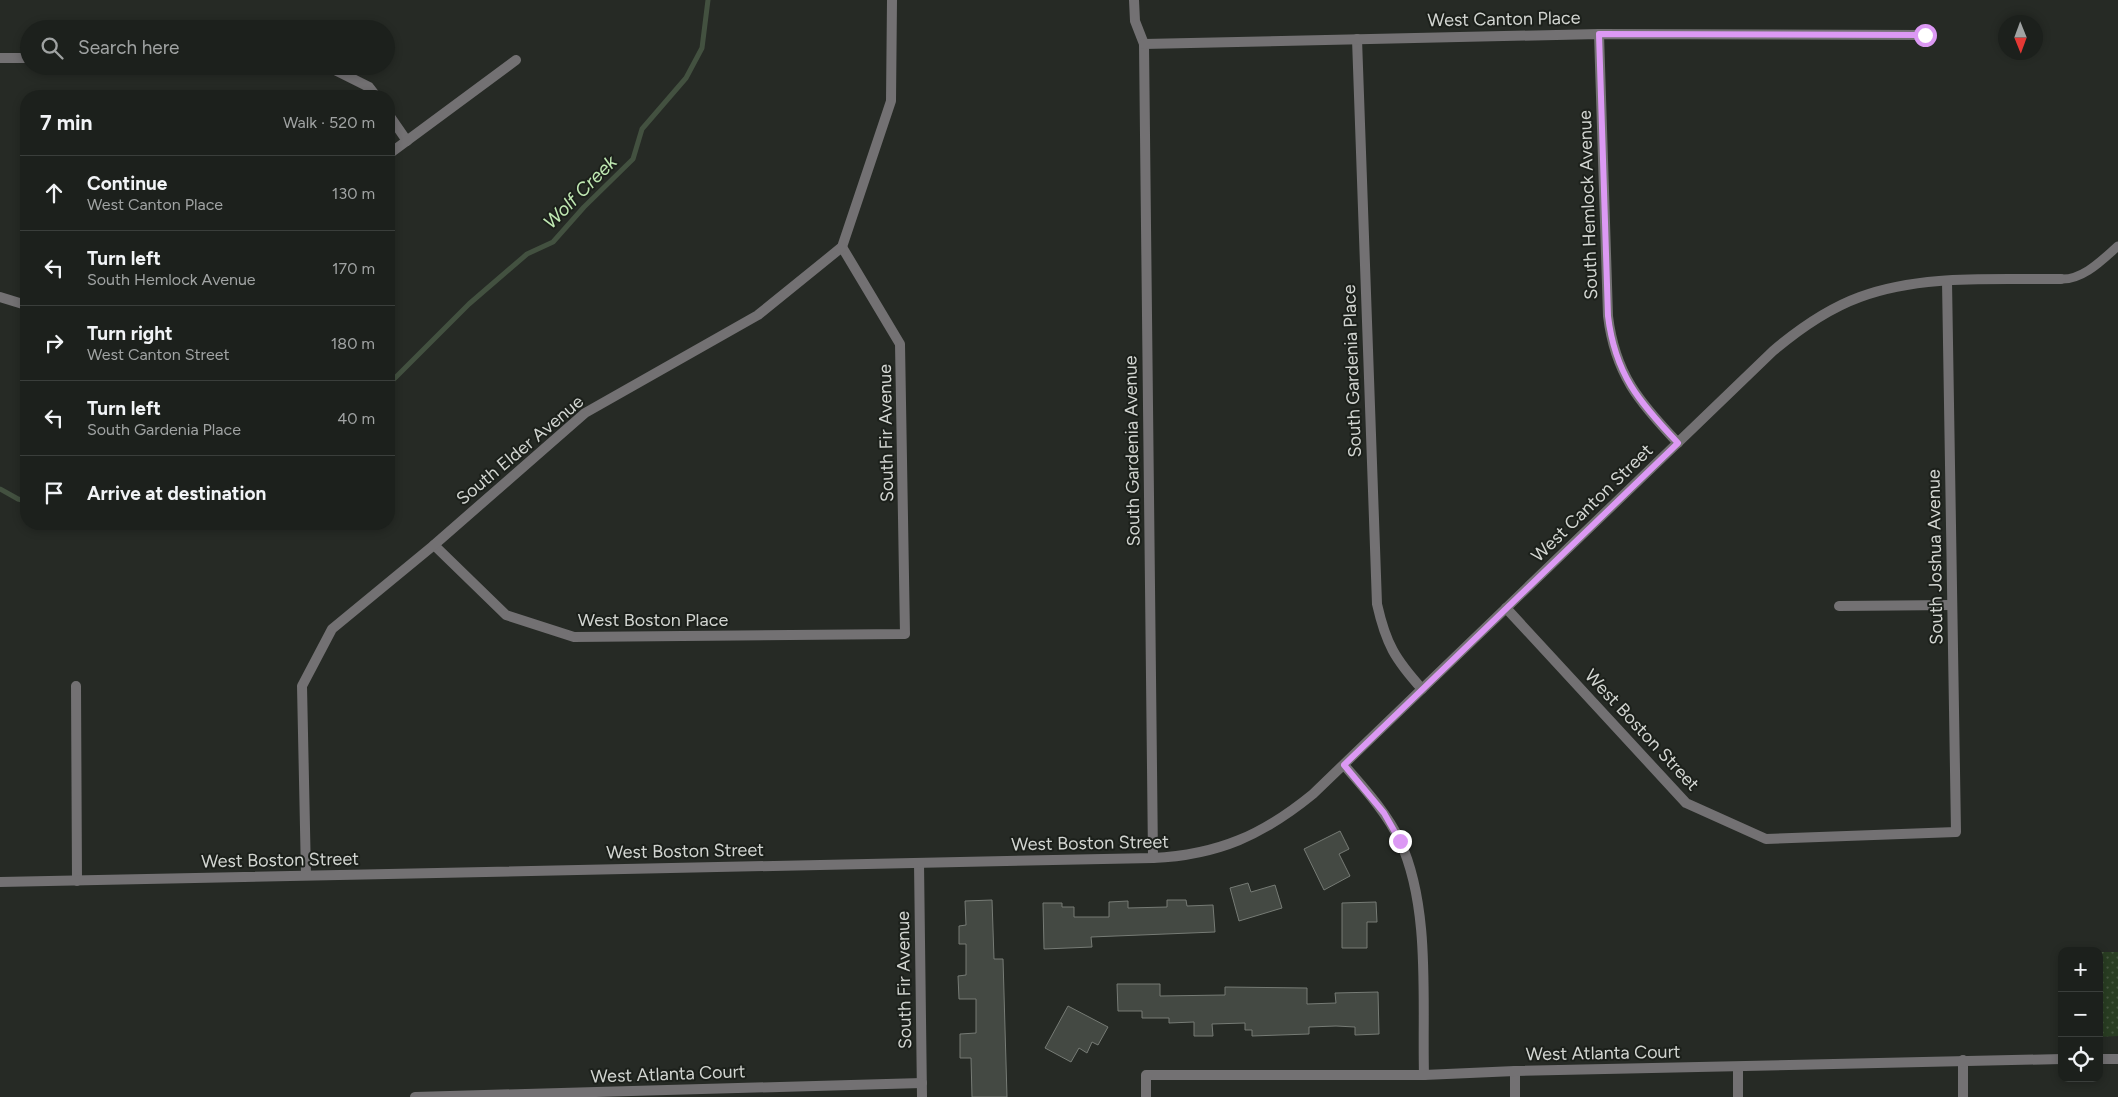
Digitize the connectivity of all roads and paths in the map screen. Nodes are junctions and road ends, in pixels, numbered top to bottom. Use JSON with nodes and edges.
{"nodes":[{"id":1,"x":1134,"y":0,"type":"edge"},
{"id":2,"x":892,"y":2,"type":"edge"},
{"id":3,"x":1599,"y":34,"type":"junction"},
{"id":4,"x":1925,"y":35,"type":"dead end"},
{"id":5,"x":1357,"y":39,"type":"junction"},
{"id":6,"x":1144,"y":44,"type":"junction"},
{"id":7,"x":0,"y":58,"type":"edge"},
{"id":8,"x":20,"y":58,"type":"edge"},
{"id":9,"x":516,"y":60,"type":"dead end"},
{"id":10,"x":345,"y":75,"type":"edge"},
{"id":11,"x":371,"y":90,"type":"edge"},
{"id":12,"x":395,"y":123,"type":"edge"},
{"id":13,"x":407,"y":140,"type":"junction"},
{"id":14,"x":395,"y":149,"type":"edge"},
{"id":15,"x":2118,"y":246,"type":"edge"},
{"id":16,"x":842,"y":247,"type":"junction"},
{"id":17,"x":2060,"y":280,"type":"joint"},
{"id":18,"x":1947,"y":281,"type":"junction"},
{"id":19,"x":0,"y":297,"type":"edge"},
{"id":20,"x":20,"y":304,"type":"edge"},
{"id":21,"x":1678,"y":443,"type":"junction"},
{"id":22,"x":434,"y":545,"type":"junction"},
{"id":23,"x":1952,"y":605,"type":"junction"},
{"id":24,"x":1838,"y":606,"type":"dead end"},
{"id":25,"x":1506,"y":608,"type":"junction"},
{"id":26,"x":906,"y":634,"type":"joint"},
{"id":27,"x":76,"y":686,"type":"dead end"},
{"id":28,"x":1422,"y":689,"type":"junction"},
{"id":29,"x":1344,"y":765,"type":"junction"},
{"id":30,"x":1956,"y":832,"type":"joint"},
{"id":31,"x":1153,"y":858,"type":"junction"},
{"id":32,"x":919,"y":863,"type":"junction"},
{"id":33,"x":306,"y":875,"type":"junction"},
{"id":34,"x":77,"y":881,"type":"junction"},
{"id":35,"x":0,"y":882,"type":"edge"},
{"id":36,"x":2058,"y":1059,"type":"edge"},
{"id":37,"x":2103,"y":1059,"type":"edge"},
{"id":38,"x":2118,"y":1059,"type":"edge"},
{"id":39,"x":1962,"y":1060,"type":"junction"},
{"id":40,"x":1738,"y":1067,"type":"junction"},
{"id":41,"x":1515,"y":1070,"type":"junction"},
{"id":42,"x":1424,"y":1075,"type":"junction"},
{"id":43,"x":922,"y":1083,"type":"junction"},
{"id":44,"x":415,"y":1097,"type":"edge"},
{"id":45,"x":922,"y":1097,"type":"edge"},
{"id":46,"x":1146,"y":1097,"type":"edge"},
{"id":47,"x":1515,"y":1097,"type":"edge"},
{"id":48,"x":1738,"y":1097,"type":"edge"},
{"id":49,"x":1964,"y":1097,"type":"edge"}],
"edges":[{"from":1,"to":6,"type":"street"},
{"from":2,"to":16,"type":"street"},
{"from":3,"to":4,"type":"street","name":"West Canton Place"},
{"from":3,"to":5,"type":"street","name":"West Canton Place"},
{"from":3,"to":21,"type":"street","name":"South Hemlock Avenue"},
{"from":5,"to":6,"type":"street","name":"West Canton Place"},
{"from":5,"to":28,"type":"street","name":"South Gardenia Place"},
{"from":6,"to":31,"type":"street","name":"South Gardenia Avenue"},
{"from":7,"to":8,"type":"street"},
{"from":9,"to":13,"type":"street"},
{"from":10,"to":11,"type":"street"},
{"from":12,"to":13,"type":"street"},
{"from":13,"to":14,"type":"street"},
{"from":15,"to":17,"type":"lane"},
{"from":16,"to":22,"type":"street","name":"South Elder Avenue"},
{"from":16,"to":26,"type":"street","name":"South Fir Avenue"},
{"from":17,"to":18,"type":"street","name":"West Canton Street"},
{"from":18,"to":21,"type":"street","name":"West Canton Street"},
{"from":18,"to":23,"type":"street","name":"South Joshua Avenue"},
{"from":19,"to":20,"type":"street"},
{"from":21,"to":25,"type":"street","name":"West Canton Street"},
{"from":22,"to":26,"type":"street","name":"West Boston Place"},
{"from":22,"to":33,"type":"street","name":"South Elder Avenue"},
{"from":23,"to":24,"type":"street"},
{"from":23,"to":30,"type":"street","name":"South Joshua Avenue"},
{"from":25,"to":28,"type":"street","name":"West Canton Street"},
{"from":25,"to":30,"type":"street","name":"West Boston Street"},
{"from":27,"to":34,"type":"street"},
{"from":28,"to":29,"type":"street","name":"West Canton Street"},
{"from":29,"to":31,"type":"street","name":"West Boston Street"},
{"from":29,"to":42,"type":"street"},
{"from":31,"to":32,"type":"street","name":"West Boston Street"},
{"from":32,"to":33,"type":"street","name":"West Boston Street"},
{"from":32,"to":43,"type":"street","name":"South Fir Avenue"},
{"from":33,"to":34,"type":"street","name":"West Boston Street"},
{"from":34,"to":35,"type":"street","name":"West Boston Street"},
{"from":36,"to":39,"type":"street","name":"West Atlanta Court"},
{"from":37,"to":38,"type":"street"},
{"from":39,"to":40,"type":"street","name":"West Atlanta Court"},
{"from":39,"to":49,"type":"street"},
{"from":40,"to":41,"type":"street","name":"West Atlanta Court"},
{"from":40,"to":48,"type":"street"},
{"from":41,"to":42,"type":"street","name":"West Atlanta Court"},
{"from":41,"to":47,"type":"street"},
{"from":42,"to":46,"type":"street","name":"West Atlanta Court"},
{"from":43,"to":44,"type":"street","name":"West Atlanta Court"},
{"from":43,"to":45,"type":"street","name":"South Fir Avenue"}]}
